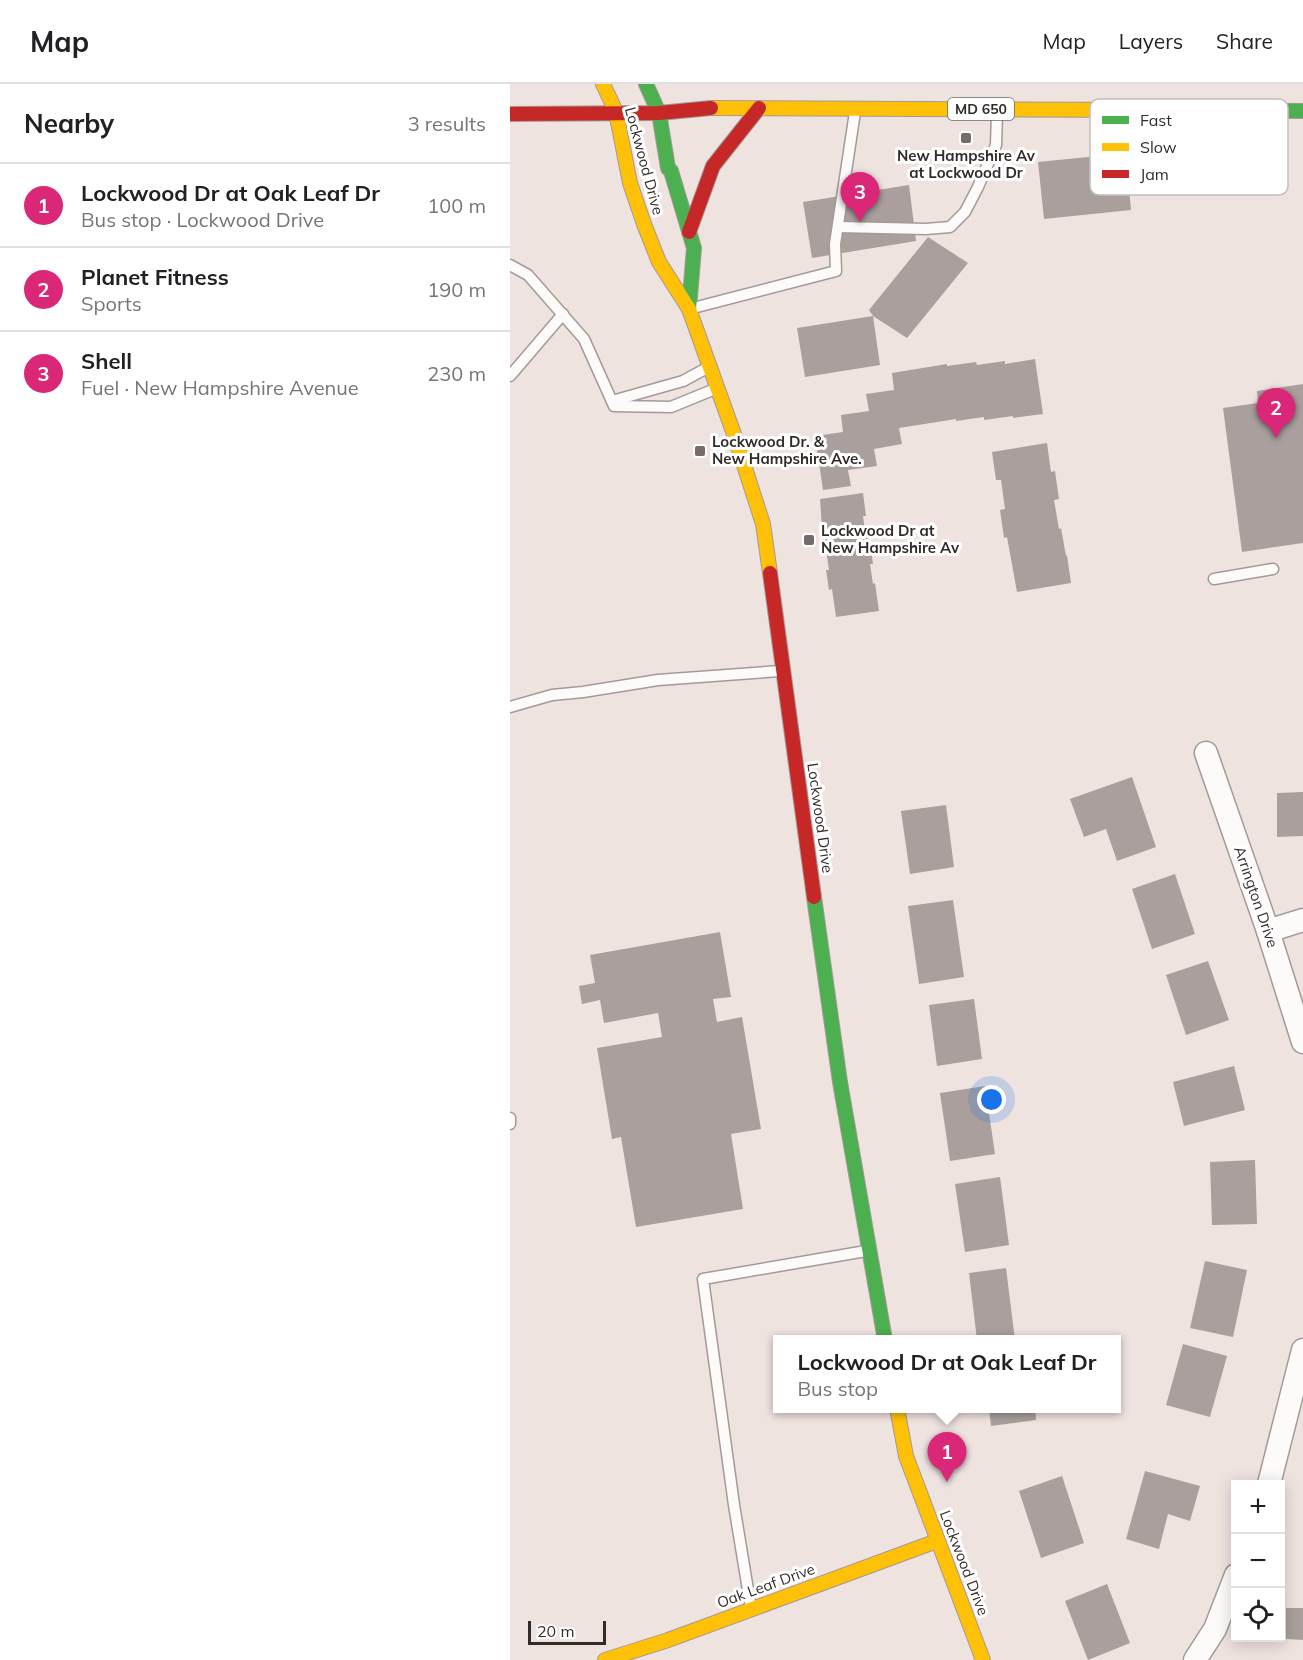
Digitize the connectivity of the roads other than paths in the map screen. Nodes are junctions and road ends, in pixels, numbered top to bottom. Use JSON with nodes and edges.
{"nodes":[{"id":1,"x":603,"y":84,"type":"edge"},
{"id":2,"x":645,"y":84,"type":"edge"},
{"id":3,"x":759,"y":108,"type":"junction"},
{"id":4,"x":856,"y":109,"type":"junction"},
{"id":5,"x":997,"y":109,"type":"junction"},
{"id":6,"x":1090,"y":109,"type":"edge"},
{"id":7,"x":616,"y":112,"type":"junction"},
{"id":8,"x":659,"y":113,"type":"junction"},
{"id":9,"x":510,"y":114,"type":"edge"},
{"id":10,"x":837,"y":227,"type":"junction"},
{"id":11,"x":689,"y":232,"type":"junction"},
{"id":12,"x":510,"y":265,"type":"edge"},
{"id":13,"x":689,"y":309,"type":"junction"},
{"id":14,"x":563,"y":314,"type":"junction"},
{"id":15,"x":710,"y":367,"type":"junction"},
{"id":16,"x":510,"y":376,"type":"edge"},
{"id":17,"x":718,"y":388,"type":"junction"},
{"id":18,"x":613,"y":403,"type":"junction"},
{"id":19,"x":1273,"y":569,"type":"dead end"},
{"id":20,"x":1214,"y":579,"type":"dead end"},
{"id":21,"x":784,"y":671,"type":"junction"},
{"id":22,"x":510,"y":707,"type":"edge"},
{"id":23,"x":1206,"y":753,"type":"dead end"},
{"id":24,"x":1303,"y":920,"type":"edge"},
{"id":25,"x":1268,"y":931,"type":"junction"},
{"id":26,"x":1303,"y":1042,"type":"edge"},
{"id":27,"x":510,"y":1118,"type":"edge"},
{"id":28,"x":510,"y":1124,"type":"edge"},
{"id":29,"x":869,"y":1251,"type":"junction"},
{"id":30,"x":884,"y":1335,"type":"edge"},
{"id":31,"x":1303,"y":1350,"type":"edge"},
{"id":32,"x":898,"y":1413,"type":"edge"},
{"id":33,"x":1270,"y":1480,"type":"edge"},
{"id":34,"x":937,"y":1541,"type":"junction"},
{"id":35,"x":1231,"y":1588,"type":"edge"},
{"id":36,"x":751,"y":1609,"type":"junction"},
{"id":37,"x":605,"y":1660,"type":"edge"},
{"id":38,"x":984,"y":1660,"type":"edge"},
{"id":39,"x":1195,"y":1660,"type":"edge"}],
"edges":[{"from":1,"to":7,"type":"street","name":"Lockwood Drive"},
{"from":2,"to":8,"type":"street","name":"Lockwood Drive"},
{"from":3,"to":4,"type":"street","number":"MD 650"},
{"from":3,"to":8,"type":"street","number":"MD 650"},
{"from":3,"to":11,"type":"street"},
{"from":4,"to":5,"type":"street","number":"MD 650"},
{"from":4,"to":10,"type":"lane"},
{"from":5,"to":6,"type":"street","number":"MD 650"},
{"from":5,"to":10,"type":"lane"},
{"from":7,"to":8,"type":"street","number":"MD 650"},
{"from":7,"to":9,"type":"street","number":"MD 650"},
{"from":7,"to":13,"type":"street","name":"Lockwood Drive"},
{"from":8,"to":11,"type":"street","name":"Lockwood Drive"},
{"from":10,"to":13,"type":"lane"},
{"from":11,"to":13,"type":"street","name":"Lockwood Drive"},
{"from":12,"to":14,"type":"lane"},
{"from":13,"to":15,"type":"street","name":"Lockwood Drive"},
{"from":14,"to":16,"type":"lane"},
{"from":14,"to":18,"type":"lane"},
{"from":15,"to":17,"type":"street","name":"Lockwood Drive"},
{"from":15,"to":18,"type":"lane"},
{"from":17,"to":18,"type":"lane"},
{"from":17,"to":21,"type":"street","name":"Lockwood Drive"},
{"from":19,"to":20,"type":"lane"},
{"from":21,"to":22,"type":"lane"},
{"from":21,"to":29,"type":"street","name":"Lockwood Drive"},
{"from":23,"to":25,"type":"street","name":"Arrington Drive"},
{"from":24,"to":25,"type":"street"},
{"from":25,"to":26,"type":"street","name":"Arrington Drive"},
{"from":27,"to":28,"type":"lane"},
{"from":29,"to":30,"type":"street","name":"Lockwood Drive"},
{"from":29,"to":36,"type":"lane"},
{"from":31,"to":33,"type":"street"},
{"from":32,"to":34,"type":"street","name":"Lockwood Drive"},
{"from":34,"to":36,"type":"street","name":"Oak Leaf Drive"},
{"from":34,"to":38,"type":"street","name":"Lockwood Drive"},
{"from":35,"to":39,"type":"street"},
{"from":36,"to":37,"type":"street","name":"Oak Leaf Drive"}]}
